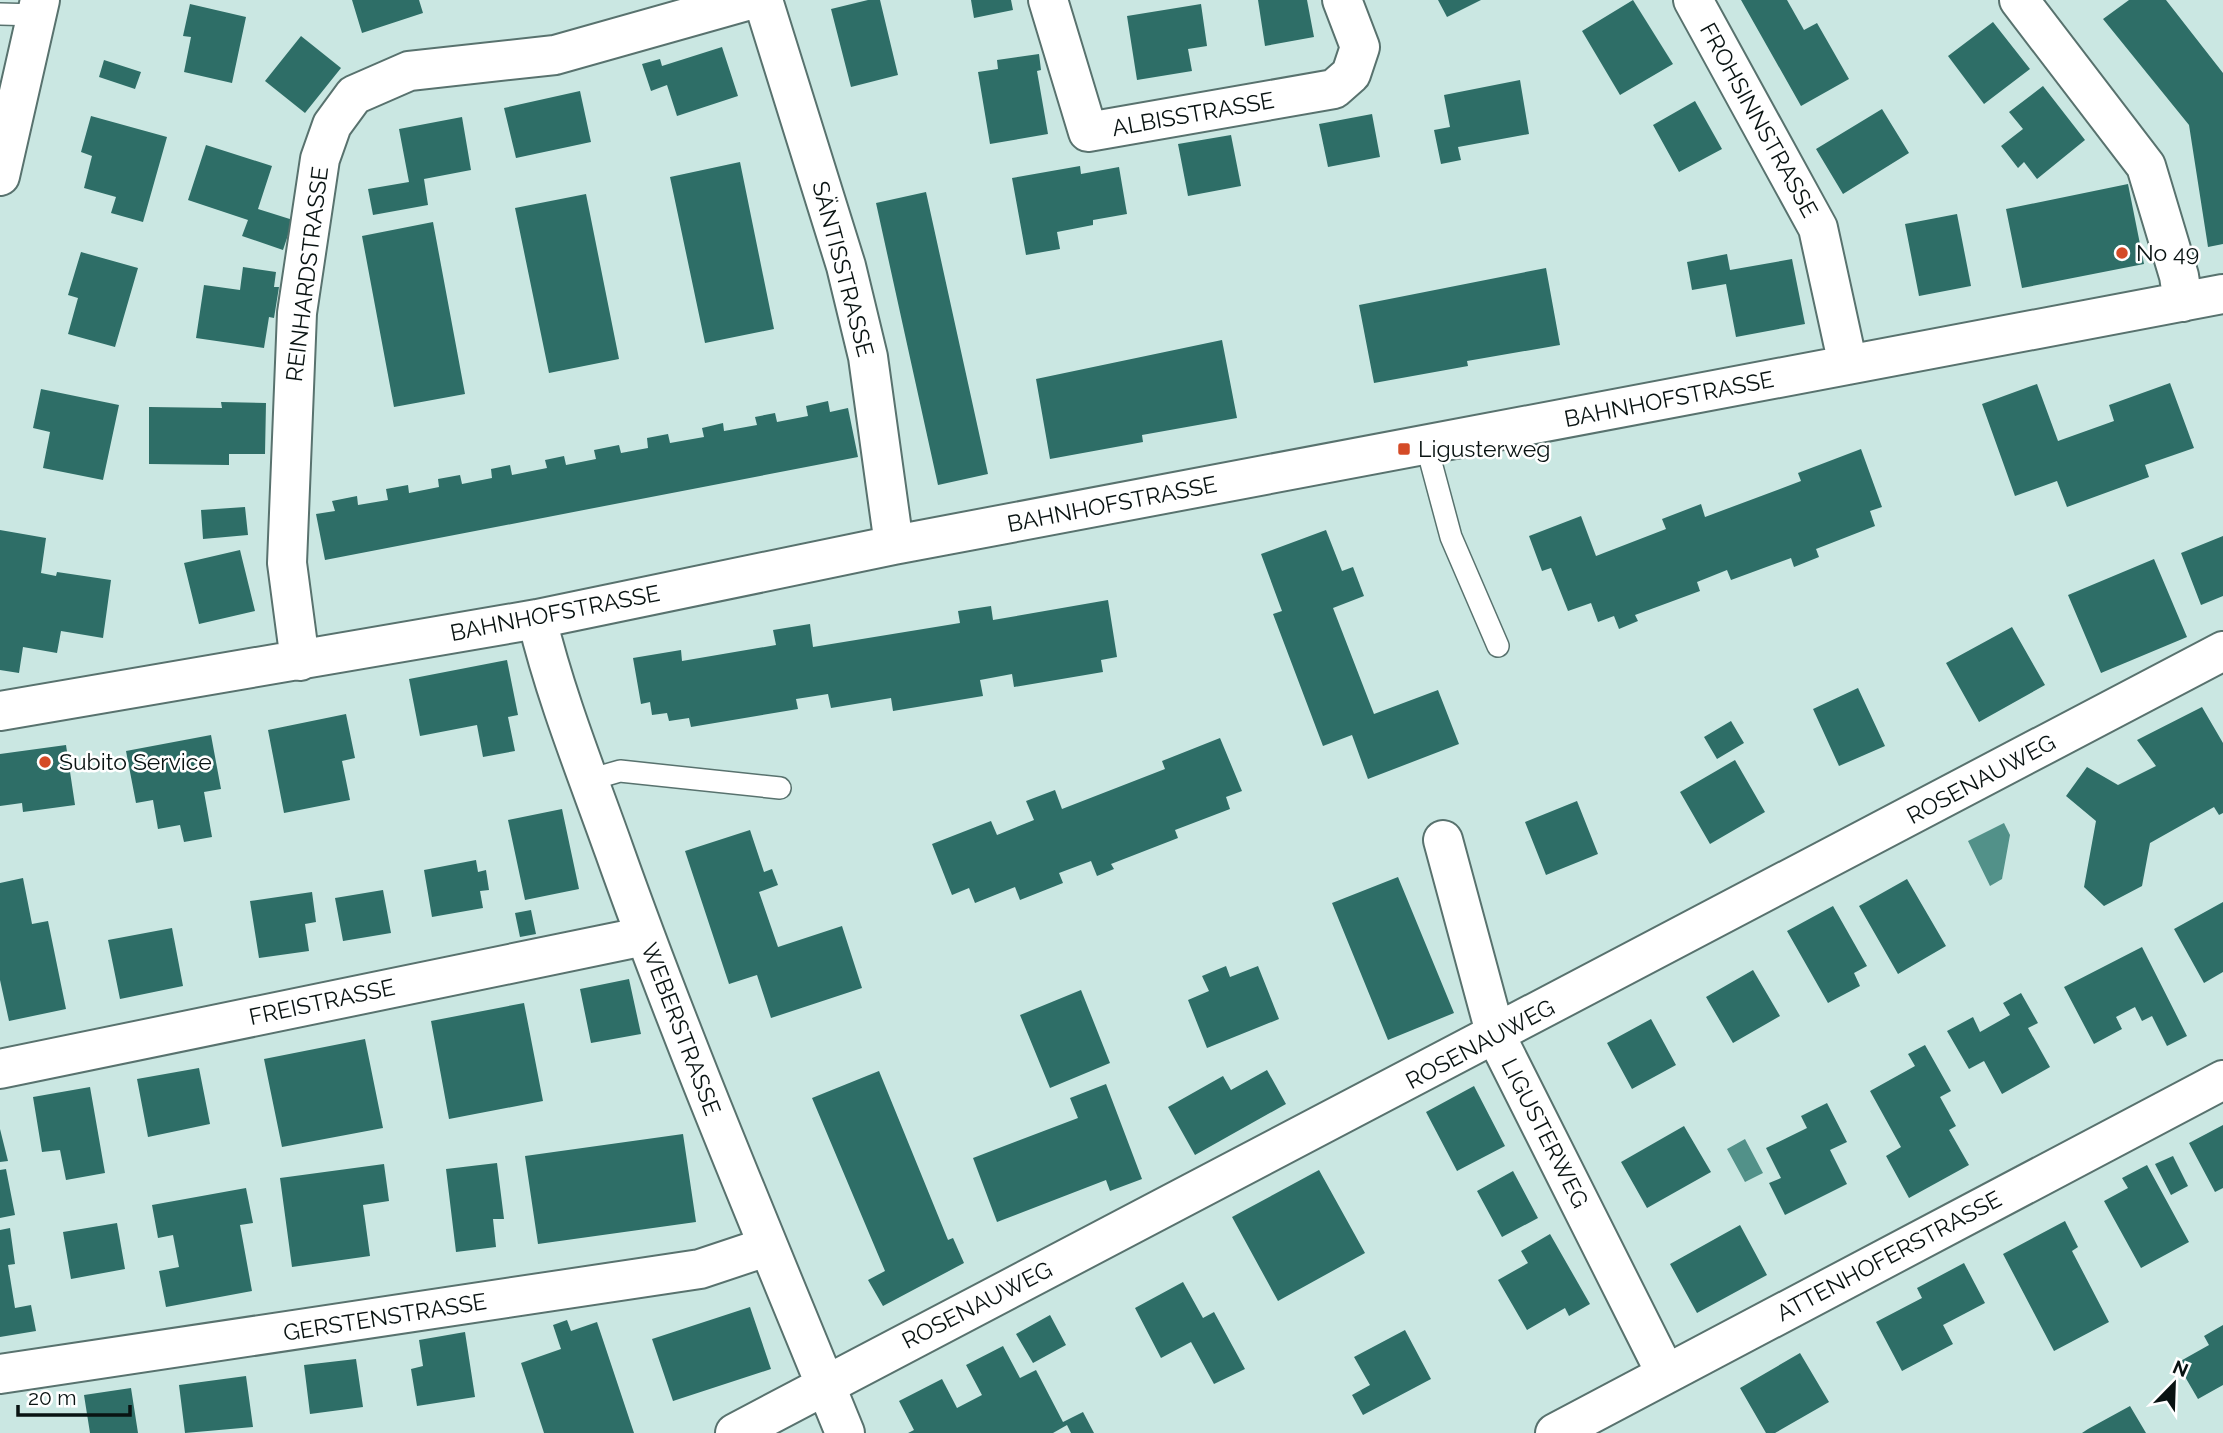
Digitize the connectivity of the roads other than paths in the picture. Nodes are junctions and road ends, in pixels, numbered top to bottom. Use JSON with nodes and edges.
{"nodes":[{"id":1,"x":750,"y":0,"type":"edge"},
{"id":2,"x":763,"y":0,"type":"edge"},
{"id":3,"x":1048,"y":0,"type":"edge"},
{"id":4,"x":1342,"y":0,"type":"edge"},
{"id":5,"x":1693,"y":0,"type":"edge"},
{"id":6,"x":2019,"y":0,"type":"edge"},
{"id":7,"x":39,"y":8,"type":"edge"},
{"id":8,"x":0,"y":14,"type":"edge"},
{"id":9,"x":0,"y":176,"type":"edge"},
{"id":10,"x":2223,"y":294,"type":"edge"},
{"id":11,"x":2183,"y":302,"type":"junction"},
{"id":12,"x":1848,"y":365,"type":"junction"},
{"id":13,"x":1426,"y":444,"type":"junction"},
{"id":14,"x":894,"y":545,"type":"junction"},
{"id":15,"x":537,"y":619,"type":"junction"},
{"id":16,"x":1498,"y":646,"type":"dead end"},
{"id":17,"x":2223,"y":651,"type":"edge"},
{"id":18,"x":300,"y":661,"type":"junction"},
{"id":19,"x":0,"y":711,"type":"edge"},
{"id":20,"x":589,"y":780,"type":"junction"},
{"id":21,"x":780,"y":788,"type":"dead end"},
{"id":22,"x":1443,"y":841,"type":"dead end"},
{"id":23,"x":645,"y":936,"type":"junction"},
{"id":24,"x":1496,"y":1036,"type":"junction"},
{"id":25,"x":0,"y":1069,"type":"edge"},
{"id":26,"x":2223,"y":1080,"type":"edge"},
{"id":27,"x":766,"y":1247,"type":"junction"},
{"id":28,"x":0,"y":1374,"type":"edge"},
{"id":29,"x":1666,"y":1374,"type":"junction"},
{"id":30,"x":825,"y":1384,"type":"junction"},
{"id":31,"x":735,"y":1433,"type":"edge"},
{"id":32,"x":845,"y":1433,"type":"edge"},
{"id":33,"x":1555,"y":1433,"type":"edge"}],
"edges":[{"from":1,"to":18,"type":"street","name":"REINHARDSTRASSE"},
{"from":2,"to":14,"type":"street","name":"SÄNTISSTRASSE"},
{"from":3,"to":4,"type":"street","name":"ALBISSTRASSE"},
{"from":5,"to":12,"type":"street","name":"FROHSINNSTRASSE"},
{"from":6,"to":11,"type":"street"},
{"from":7,"to":8,"type":"lane"},
{"from":7,"to":9,"type":"street"},
{"from":10,"to":11,"type":"street","name":"BAHNHOFSTRASSE"},
{"from":11,"to":12,"type":"street","name":"BAHNHOFSTRASSE"},
{"from":12,"to":13,"type":"street","name":"BAHNHOFSTRASSE"},
{"from":13,"to":14,"type":"street","name":"BAHNHOFSTRASSE"},
{"from":13,"to":16,"type":"lane"},
{"from":14,"to":15,"type":"street","name":"BAHNHOFSTRASSE"},
{"from":15,"to":18,"type":"street","name":"BAHNHOFSTRASSE"},
{"from":15,"to":20,"type":"street","name":"WEBERSTRASSE"},
{"from":17,"to":24,"type":"street","name":"ROSENAUWEG"},
{"from":18,"to":19,"type":"street","name":"BAHNHOFSTRASSE"},
{"from":20,"to":21,"type":"lane"},
{"from":20,"to":23,"type":"street","name":"WEBERSTRASSE"},
{"from":22,"to":24,"type":"street","name":"LIGUSTERWEG"},
{"from":23,"to":25,"type":"street","name":"FREISTRASSE"},
{"from":23,"to":27,"type":"street","name":"WEBERSTRASSE"},
{"from":24,"to":29,"type":"street","name":"LIGUSTERWEG"},
{"from":24,"to":30,"type":"street","name":"ROSENAUWEG"},
{"from":26,"to":29,"type":"street","name":"ATTENHOFERSTRASSE"},
{"from":27,"to":28,"type":"street","name":"GERSTENSTRASSE"},
{"from":27,"to":30,"type":"street","name":"WEBERSTRASSE"},
{"from":29,"to":33,"type":"street","name":"ATTENHOFERSTRASSE"},
{"from":30,"to":31,"type":"street","name":"ROSENAUWEG"},
{"from":30,"to":32,"type":"street","name":"WEBERSTRASSE"}]}
